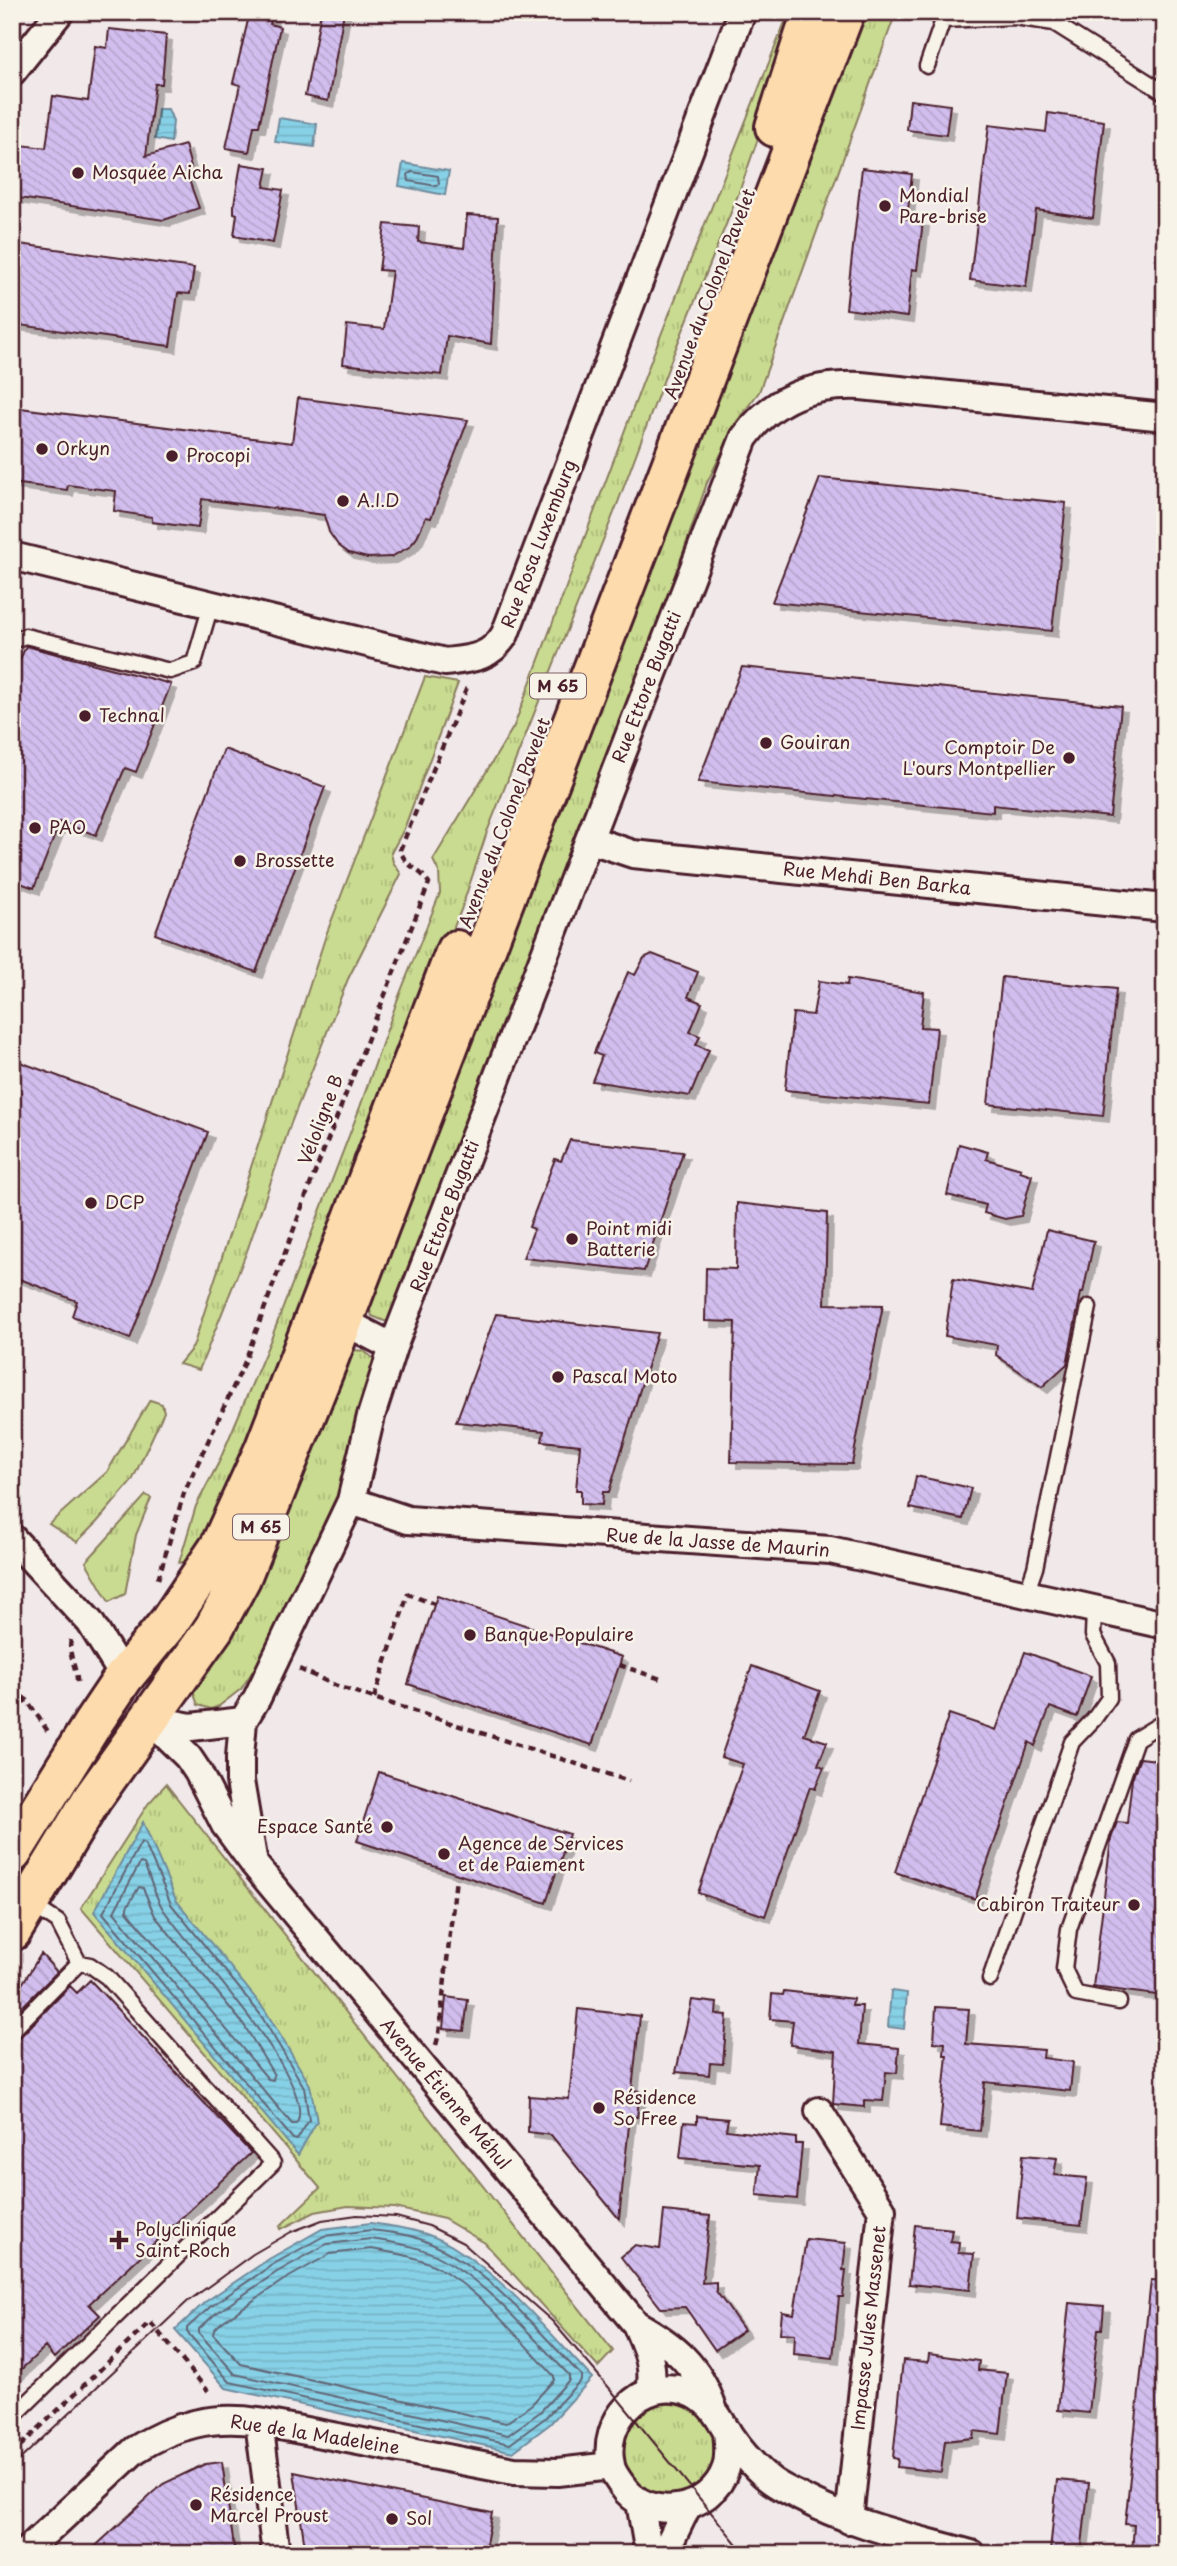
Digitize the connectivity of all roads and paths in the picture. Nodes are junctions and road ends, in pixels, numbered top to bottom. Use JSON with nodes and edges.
{"nodes":[{"id":1,"x":60,"y":12,"type":"edge"},
{"id":2,"x":742,"y":12,"type":"edge"},
{"id":3,"x":811,"y":12,"type":"edge"},
{"id":4,"x":845,"y":12,"type":"edge"},
{"id":5,"x":1015,"y":15,"type":"edge"},
{"id":6,"x":927,"y":66,"type":"dead end"},
{"id":7,"x":12,"y":72,"type":"edge"},
{"id":8,"x":1165,"y":93,"type":"edge"},
{"id":9,"x":1165,"y":417,"type":"edge"},
{"id":10,"x":12,"y":556,"type":"edge"},
{"id":11,"x":211,"y":605,"type":"junction"},
{"id":12,"x":12,"y":641,"type":"edge"},
{"id":13,"x":469,"y":682,"type":"dead end"},
{"id":14,"x":591,"y":840,"type":"junction"},
{"id":15,"x":1165,"y":908,"type":"edge"},
{"id":16,"x":1089,"y":1307,"type":"dead end"},
{"id":17,"x":343,"y":1321,"type":"junction"},
{"id":18,"x":393,"y":1347,"type":"junction"},
{"id":19,"x":300,"y":1357,"type":"junction"},
{"id":20,"x":351,"y":1501,"type":"junction"},
{"id":21,"x":12,"y":1538,"type":"edge"},
{"id":22,"x":158,"y":1580,"type":"dead end"},
{"id":23,"x":1026,"y":1594,"type":"junction"},
{"id":24,"x":435,"y":1604,"type":"dead end"},
{"id":25,"x":1094,"y":1611,"type":"junction"},
{"id":26,"x":1165,"y":1625,"type":"edge"},
{"id":27,"x":277,"y":1656,"type":"junction"},
{"id":28,"x":619,"y":1665,"type":"dead end"},
{"id":29,"x":124,"y":1677,"type":"junction"},
{"id":30,"x":661,"y":1679,"type":"dead end"},
{"id":31,"x":12,"y":1690,"type":"edge"},
{"id":32,"x":374,"y":1698,"type":"junction"},
{"id":33,"x":27,"y":1700,"type":"junction"},
{"id":34,"x":12,"y":1708,"type":"edge"},
{"id":35,"x":149,"y":1719,"type":"junction"},
{"id":36,"x":243,"y":1721,"type":"junction"},
{"id":37,"x":1165,"y":1721,"type":"edge"},
{"id":38,"x":52,"y":1736,"type":"dead end"},
{"id":39,"x":629,"y":1781,"type":"dead end"},
{"id":40,"x":12,"y":1853,"type":"edge"},
{"id":41,"x":254,"y":1864,"type":"junction"},
{"id":42,"x":456,"y":1878,"type":"dead end"},
{"id":43,"x":21,"y":1917,"type":"edge"},
{"id":44,"x":79,"y":1963,"type":"junction"},
{"id":45,"x":990,"y":1979,"type":"dead end"},
{"id":46,"x":1119,"y":2002,"type":"dead end"},
{"id":47,"x":12,"y":2031,"type":"edge"},
{"id":48,"x":420,"y":2064,"type":"junction"},
{"id":49,"x":818,"y":2111,"type":"dead end"},
{"id":50,"x":636,"y":2324,"type":"junction"},
{"id":51,"x":208,"y":2391,"type":"dead end"},
{"id":52,"x":650,"y":2392,"type":"junction"},
{"id":53,"x":713,"y":2408,"type":"junction"},
{"id":54,"x":12,"y":2418,"type":"edge"},
{"id":55,"x":259,"y":2422,"type":"junction"},
{"id":56,"x":726,"y":2431,"type":"junction"},
{"id":57,"x":12,"y":2454,"type":"edge"},
{"id":58,"x":611,"y":2466,"type":"junction"},
{"id":59,"x":768,"y":2478,"type":"junction"},
{"id":60,"x":720,"y":2482,"type":"junction"},
{"id":61,"x":640,"y":2502,"type":"junction"},
{"id":62,"x":687,"y":2507,"type":"junction"},
{"id":63,"x":849,"y":2521,"type":"junction"},
{"id":64,"x":663,"y":2550,"type":"edge"},
{"id":65,"x":23,"y":2554,"type":"edge"},
{"id":66,"x":276,"y":2554,"type":"edge"},
{"id":67,"x":971,"y":2554,"type":"edge"}],
"edges":[{"from":1,"to":7,"type":"street"},
{"from":2,"to":11,"type":"street","name":"Rue Rosa Luxemburg"},
{"from":3,"to":19,"type":"main road","name":"Avenue du Colonel Pavelet","number":"M 65"},
{"from":4,"to":17,"type":"main road","name":"Avenue du Colonel Pavelet","number":"M 65"},
{"from":5,"to":6,"type":"lane"},
{"from":5,"to":8,"type":"lane"},
{"from":9,"to":14,"type":"street","name":"Rue Ettore Bugatti"},
{"from":10,"to":11,"type":"street","name":"Rue Rosa Luxemburg"},
{"from":11,"to":12,"type":"lane"},
{"from":13,"to":22,"type":"path","name":"Véloligne B"},
{"from":14,"to":15,"type":"street","name":"Rue Mehdi Ben Barka"},
{"from":14,"to":18,"type":"street","name":"Rue Ettore Bugatti"},
{"from":16,"to":23,"type":"lane"},
{"from":17,"to":18,"type":"street"},
{"from":17,"to":19,"type":"main road","name":"Avenue du Colonel Pavelet","number":"M 65"},
{"from":17,"to":35,"type":"main road","name":"Avenue du Colonel Pavelet","number":"M 65"},
{"from":18,"to":20,"type":"street","name":"Rue Ettore Bugatti"},
{"from":19,"to":29,"type":"main road","name":"Avenue du Colonel Pavelet","number":"M 65"},
{"from":20,"to":23,"type":"street","name":"Rue de la Jasse de Maurin"},
{"from":20,"to":27,"type":"street","name":"Rue Ettore Bugatti"},
{"from":21,"to":29,"type":"street"},
{"from":23,"to":25,"type":"street","name":"Rue de la Jasse de Maurin"},
{"from":24,"to":32,"type":"path"},
{"from":25,"to":26,"type":"street","name":"Rue de la Jasse de Maurin"},
{"from":25,"to":45,"type":"lane"},
{"from":27,"to":32,"type":"path"},
{"from":27,"to":36,"type":"street","name":"Rue Ettore Bugatti"},
{"from":28,"to":30,"type":"path"},
{"from":29,"to":35,"type":"main road"},
{"from":29,"to":40,"type":"main road","name":"Avenue du Colonel Pavelet","number":"M 65"},
{"from":31,"to":33,"type":"path"},
{"from":32,"to":39,"type":"path"},
{"from":33,"to":34,"type":"path"},
{"from":33,"to":38,"type":"path"},
{"from":35,"to":36,"type":"street"},
{"from":35,"to":41,"type":"street","name":"Avenue Étienne Méhul"},
{"from":35,"to":43,"type":"main road","name":"Avenue du Colonel Pavelet","number":"M 65"},
{"from":36,"to":41,"type":"street"},
{"from":37,"to":46,"type":"lane"},
{"from":41,"to":48,"type":"street","name":"Avenue Étienne Méhul"},
{"from":42,"to":48,"type":"path"},
{"from":43,"to":44,"type":"lane"},
{"from":44,"to":47,"type":"lane"},
{"from":44,"to":54,"type":"lane"},
{"from":48,"to":50,"type":"street","name":"Avenue Étienne Méhul"},
{"from":49,"to":63,"type":"street","name":"Impasse Jules Massenet"},
{"from":50,"to":52,"type":"street","name":"Avenue Étienne Méhul"},
{"from":50,"to":53,"type":"street","name":"Avenue Étienne Méhul"},
{"from":51,"to":57,"type":"path"},
{"from":52,"to":53,"type":"street","name":"Avenue Étienne Méhul"},
{"from":52,"to":58,"type":"street"},
{"from":53,"to":56,"type":"street","name":"Avenue Étienne Méhul"},
{"from":55,"to":58,"type":"street","name":"Rue de la Madeleine"},
{"from":55,"to":65,"type":"street","name":"Rue de la Madeleine"},
{"from":55,"to":66,"type":"street"},
{"from":56,"to":59,"type":"street","name":"Avenue Étienne Méhul"},
{"from":56,"to":60,"type":"street","name":"Avenue Étienne Méhul"},
{"from":58,"to":61,"type":"street"},
{"from":59,"to":60,"type":"street"},
{"from":59,"to":63,"type":"street","name":"Avenue Étienne Méhul"},
{"from":60,"to":62,"type":"street"},
{"from":61,"to":62,"type":"street"},
{"from":61,"to":64,"type":"street"},
{"from":62,"to":64,"type":"street"},
{"from":63,"to":67,"type":"street","name":"Avenue Étienne Méhul"}]}
